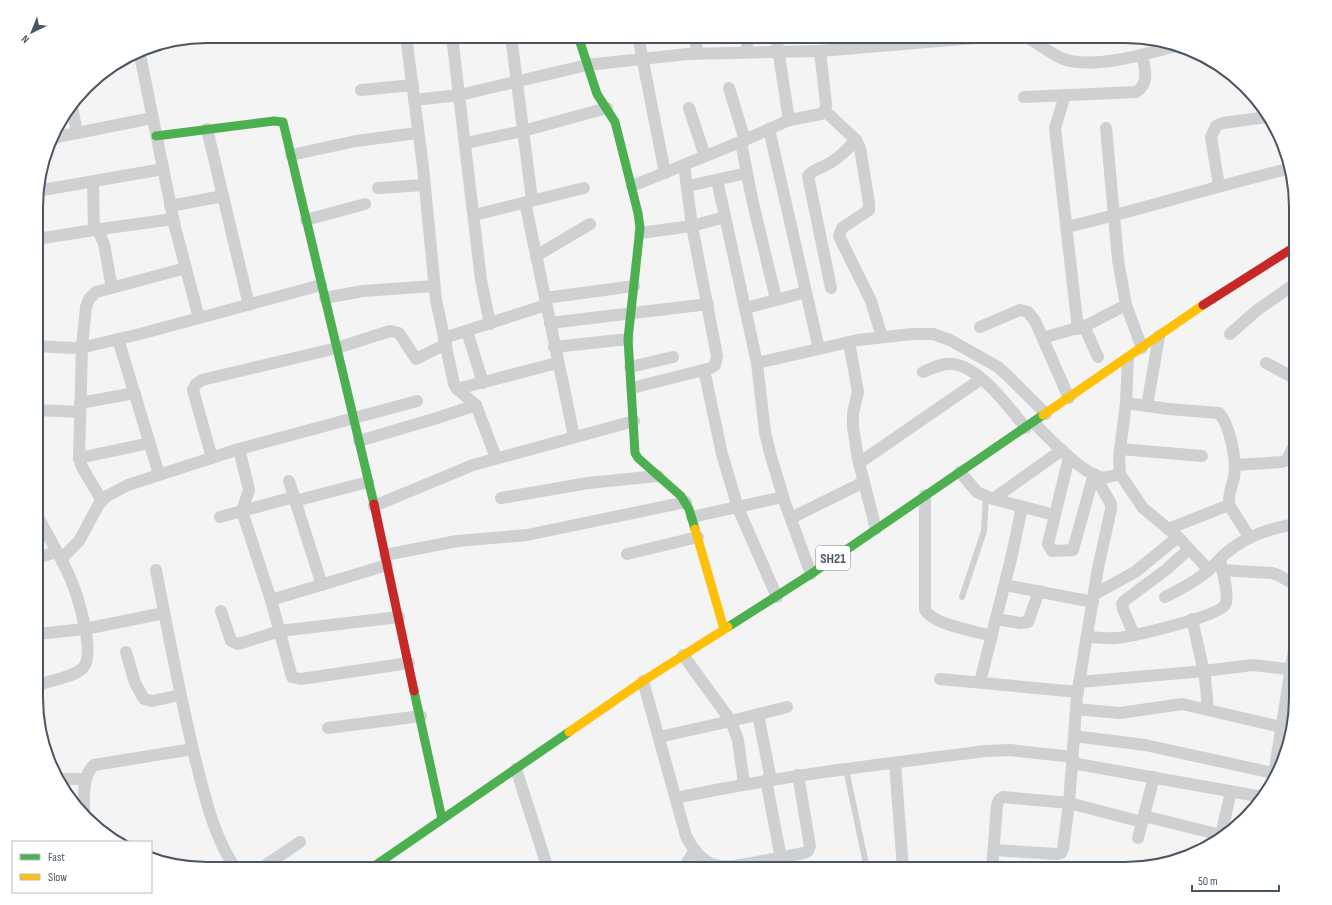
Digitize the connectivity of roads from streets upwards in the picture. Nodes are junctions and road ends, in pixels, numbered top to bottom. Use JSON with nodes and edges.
{"nodes":[{"id":1,"x":407,"y":43,"type":"edge"},
{"id":2,"x":453,"y":43,"type":"edge"},
{"id":3,"x":512,"y":43,"type":"edge"},
{"id":4,"x":580,"y":43,"type":"edge"},
{"id":5,"x":639,"y":43,"type":"edge"},
{"id":6,"x":696,"y":43,"type":"edge"},
{"id":7,"x":747,"y":43,"type":"edge"},
{"id":8,"x":777,"y":43,"type":"edge"},
{"id":9,"x":915,"y":43,"type":"edge"},
{"id":10,"x":1036,"y":43,"type":"edge"},
{"id":11,"x":1154,"y":46,"type":"edge"},
{"id":12,"x":820,"y":51,"type":"junction"},
{"id":13,"x":748,"y":52,"type":"junction"},
{"id":14,"x":698,"y":53,"type":"junction"},
{"id":15,"x":778,"y":53,"type":"junction"},
{"id":16,"x":1142,"y":55,"type":"junction"},
{"id":17,"x":141,"y":56,"type":"edge"},
{"id":18,"x":642,"y":59,"type":"junction"},
{"id":19,"x":587,"y":65,"type":"junction"},
{"id":20,"x":517,"y":82,"type":"junction"},
{"id":21,"x":413,"y":85,"type":"junction"},
{"id":22,"x":729,"y":88,"type":"dead end"},
{"id":23,"x":361,"y":90,"type":"dead end"},
{"id":24,"x":460,"y":95,"type":"junction"},
{"id":25,"x":1065,"y":95,"type":"junction"},
{"id":26,"x":1024,"y":97,"type":"dead end"},
{"id":27,"x":414,"y":100,"type":"junction"},
{"id":28,"x":606,"y":108,"type":"junction"},
{"id":29,"x":689,"y":108,"type":"dead end"},
{"id":30,"x":825,"y":111,"type":"junction"},
{"id":31,"x":73,"y":113,"type":"edge"},
{"id":32,"x":152,"y":118,"type":"junction"},
{"id":33,"x":1262,"y":118,"type":"edge"},
{"id":34,"x":789,"y":120,"type":"junction"},
{"id":35,"x":1106,"y":128,"type":"dead end"},
{"id":36,"x":207,"y":129,"type":"junction"},
{"id":37,"x":769,"y":129,"type":"junction"},
{"id":38,"x":523,"y":131,"type":"junction"},
{"id":39,"x":77,"y":133,"type":"junction"},
{"id":40,"x":418,"y":133,"type":"junction"},
{"id":41,"x":156,"y":136,"type":"junction"},
{"id":42,"x":59,"y":137,"type":"edge"},
{"id":43,"x":856,"y":140,"type":"junction"},
{"id":44,"x":743,"y":141,"type":"junction"},
{"id":45,"x":466,"y":143,"type":"junction"},
{"id":46,"x":291,"y":155,"type":"junction"},
{"id":47,"x":706,"y":156,"type":"junction"},
{"id":48,"x":684,"y":165,"type":"junction"},
{"id":49,"x":163,"y":169,"type":"junction"},
{"id":50,"x":1285,"y":170,"type":"edge"},
{"id":51,"x":665,"y":173,"type":"junction"},
{"id":52,"x":747,"y":173,"type":"junction"},
{"id":53,"x":717,"y":180,"type":"junction"},
{"id":54,"x":93,"y":182,"type":"junction"},
{"id":55,"x":424,"y":185,"type":"junction"},
{"id":56,"x":632,"y":186,"type":"junction"},
{"id":57,"x":688,"y":186,"type":"junction"},
{"id":58,"x":1219,"y":186,"type":"junction"},
{"id":59,"x":378,"y":188,"type":"dead end"},
{"id":60,"x":584,"y":188,"type":"dead end"},
{"id":61,"x":44,"y":190,"type":"edge"},
{"id":62,"x":223,"y":196,"type":"junction"},
{"id":63,"x":529,"y":201,"type":"junction"},
{"id":64,"x":365,"y":204,"type":"dead end"},
{"id":65,"x":170,"y":206,"type":"junction"},
{"id":66,"x":474,"y":214,"type":"junction"},
{"id":67,"x":1115,"y":216,"type":"junction"},
{"id":68,"x":725,"y":217,"type":"junction"},
{"id":69,"x":173,"y":219,"type":"junction"},
{"id":70,"x":306,"y":220,"type":"junction"},
{"id":71,"x":590,"y":224,"type":"dead end"},
{"id":72,"x":692,"y":226,"type":"junction"},
{"id":73,"x":1066,"y":227,"type":"junction"},
{"id":74,"x":94,"y":230,"type":"junction"},
{"id":75,"x":640,"y":233,"type":"junction"},
{"id":76,"x":43,"y":238,"type":"edge"},
{"id":77,"x":1289,"y":251,"type":"edge"},
{"id":78,"x":536,"y":256,"type":"junction"},
{"id":79,"x":186,"y":268,"type":"junction"},
{"id":80,"x":321,"y":285,"type":"junction"},
{"id":81,"x":434,"y":286,"type":"junction"},
{"id":82,"x":634,"y":286,"type":"junction"},
{"id":83,"x":112,"y":288,"type":"junction"},
{"id":84,"x":831,"y":288,"type":"dead end"},
{"id":85,"x":1289,"y":288,"type":"edge"},
{"id":86,"x":806,"y":292,"type":"junction"},
{"id":87,"x":325,"y":298,"type":"junction"},
{"id":88,"x":776,"y":299,"type":"junction"},
{"id":89,"x":545,"y":301,"type":"junction"},
{"id":90,"x":708,"y":304,"type":"junction"},
{"id":91,"x":249,"y":305,"type":"junction"},
{"id":92,"x":1126,"y":305,"type":"junction"},
{"id":93,"x":746,"y":308,"type":"junction"},
{"id":94,"x":630,"y":313,"type":"junction"},
{"id":95,"x":199,"y":318,"type":"junction"},
{"id":96,"x":550,"y":323,"type":"junction"},
{"id":97,"x":490,"y":324,"type":"junction"},
{"id":98,"x":980,"y":327,"type":"dead end"},
{"id":99,"x":1081,"y":328,"type":"junction"},
{"id":100,"x":467,"y":331,"type":"junction"},
{"id":101,"x":1230,"y":334,"type":"dead end"},
{"id":102,"x":1159,"y":336,"type":"junction"},
{"id":103,"x":882,"y":337,"type":"junction"},
{"id":104,"x":1043,"y":338,"type":"junction"},
{"id":105,"x":118,"y":339,"type":"junction"},
{"id":106,"x":628,"y":339,"type":"junction"},
{"id":107,"x":445,"y":341,"type":"junction"},
{"id":108,"x":849,"y":342,"type":"junction"},
{"id":109,"x":43,"y":346,"type":"edge"},
{"id":110,"x":82,"y":347,"type":"junction"},
{"id":111,"x":554,"y":347,"type":"junction"},
{"id":112,"x":336,"y":348,"type":"junction"},
{"id":113,"x":1142,"y":348,"type":"junction"},
{"id":114,"x":819,"y":349,"type":"junction"},
{"id":115,"x":673,"y":357,"type":"dead end"},
{"id":116,"x":1098,"y":357,"type":"dead end"},
{"id":117,"x":1128,"y":358,"type":"junction"},
{"id":118,"x":557,"y":363,"type":"junction"},
{"id":119,"x":757,"y":363,"type":"junction"},
{"id":120,"x":1266,"y":363,"type":"dead end"},
{"id":121,"x":630,"y":367,"type":"junction"},
{"id":122,"x":704,"y":370,"type":"junction"},
{"id":123,"x":923,"y":372,"type":"dead end"},
{"id":124,"x":1289,"y":375,"type":"edge"},
{"id":125,"x":981,"y":379,"type":"junction"},
{"id":126,"x":483,"y":383,"type":"junction"},
{"id":127,"x":457,"y":388,"type":"junction"},
{"id":128,"x":632,"y":388,"type":"junction"},
{"id":129,"x":135,"y":393,"type":"junction"},
{"id":130,"x":1069,"y":398,"type":"junction"},
{"id":131,"x":417,"y":401,"type":"dead end"},
{"id":132,"x":1126,"y":403,"type":"junction"},
{"id":133,"x":476,"y":405,"type":"junction"},
{"id":134,"x":1147,"y":406,"type":"junction"},
{"id":135,"x":80,"y":408,"type":"junction"},
{"id":136,"x":43,"y":410,"type":"edge"},
{"id":137,"x":1046,"y":414,"type":"junction"},
{"id":138,"x":353,"y":418,"type":"junction"},
{"id":139,"x":634,"y":421,"type":"junction"},
{"id":140,"x":1030,"y":425,"type":"junction"},
{"id":141,"x":574,"y":436,"type":"junction"},
{"id":142,"x":359,"y":441,"type":"junction"},
{"id":143,"x":150,"y":443,"type":"junction"},
{"id":144,"x":239,"y":449,"type":"junction"},
{"id":145,"x":1120,"y":449,"type":"junction"},
{"id":146,"x":1066,"y":454,"type":"junction"},
{"id":147,"x":1202,"y":456,"type":"dead end"},
{"id":148,"x":1289,"y":456,"type":"edge"},
{"id":149,"x":79,"y":458,"type":"junction"},
{"id":150,"x":212,"y":458,"type":"junction"},
{"id":151,"x":496,"y":458,"type":"junction"},
{"id":152,"x":859,"y":463,"type":"junction"},
{"id":153,"x":1235,"y":465,"type":"junction"},
{"id":154,"x":960,"y":472,"type":"junction"},
{"id":155,"x":159,"y":474,"type":"junction"},
{"id":156,"x":1094,"y":474,"type":"junction"},
{"id":157,"x":1120,"y":474,"type":"junction"},
{"id":158,"x":658,"y":476,"type":"junction"},
{"id":159,"x":289,"y":481,"type":"dead end"},
{"id":160,"x":368,"y":482,"type":"junction"},
{"id":161,"x":864,"y":482,"type":"junction"},
{"id":162,"x":925,"y":495,"type":"junction"},
{"id":163,"x":783,"y":497,"type":"junction"},
{"id":164,"x":502,"y":498,"type":"dead end"},
{"id":165,"x":989,"y":498,"type":"junction"},
{"id":166,"x":294,"y":499,"type":"junction"},
{"id":167,"x":102,"y":501,"type":"junction"},
{"id":168,"x":686,"y":502,"type":"junction"},
{"id":169,"x":1229,"y":505,"type":"junction"},
{"id":170,"x":374,"y":506,"type":"junction"},
{"id":171,"x":1022,"y":507,"type":"junction"},
{"id":172,"x":738,"y":508,"type":"junction"},
{"id":173,"x":242,"y":511,"type":"junction"},
{"id":174,"x":1055,"y":515,"type":"junction"},
{"id":175,"x":220,"y":517,"type":"dead end"},
{"id":176,"x":692,"y":517,"type":"junction"},
{"id":177,"x":791,"y":518,"type":"junction"},
{"id":178,"x":1289,"y":525,"type":"edge"},
{"id":179,"x":43,"y":526,"type":"edge"},
{"id":180,"x":876,"y":529,"type":"junction"},
{"id":181,"x":1168,"y":529,"type":"junction"},
{"id":182,"x":698,"y":537,"type":"junction"},
{"id":183,"x":1178,"y":537,"type":"junction"},
{"id":184,"x":1250,"y":538,"type":"junction"},
{"id":185,"x":1189,"y":549,"type":"junction"},
{"id":186,"x":627,"y":554,"type":"dead end"},
{"id":187,"x":58,"y":555,"type":"junction"},
{"id":188,"x":43,"y":557,"type":"edge"},
{"id":189,"x":386,"y":560,"type":"junction"},
{"id":190,"x":1221,"y":565,"type":"junction"},
{"id":191,"x":156,"y":570,"type":"dead end"},
{"id":192,"x":1209,"y":570,"type":"junction"},
{"id":193,"x":811,"y":574,"type":"junction"},
{"id":194,"x":1289,"y":581,"type":"edge"},
{"id":195,"x":322,"y":585,"type":"junction"},
{"id":196,"x":1005,"y":585,"type":"junction"},
{"id":197,"x":1039,"y":591,"type":"junction"},
{"id":198,"x":777,"y":597,"type":"junction"},
{"id":199,"x":1165,"y":597,"type":"dead end"},
{"id":200,"x":1094,"y":598,"type":"junction"},
{"id":201,"x":271,"y":600,"type":"junction"},
{"id":202,"x":221,"y":611,"type":"dead end"},
{"id":203,"x":164,"y":613,"type":"junction"},
{"id":204,"x":399,"y":617,"type":"junction"},
{"id":205,"x":996,"y":619,"type":"junction"},
{"id":206,"x":1192,"y":619,"type":"junction"},
{"id":207,"x":85,"y":629,"type":"junction"},
{"id":208,"x":724,"y":629,"type":"junction"},
{"id":209,"x":280,"y":631,"type":"junction"},
{"id":210,"x":43,"y":633,"type":"edge"},
{"id":211,"x":992,"y":636,"type":"junction"},
{"id":212,"x":1134,"y":636,"type":"junction"},
{"id":213,"x":1087,"y":637,"type":"junction"},
{"id":214,"x":126,"y":652,"type":"dead end"},
{"id":215,"x":683,"y":655,"type":"junction"},
{"id":216,"x":409,"y":663,"type":"junction"},
{"id":217,"x":1289,"y":669,"type":"edge"},
{"id":218,"x":1204,"y":671,"type":"junction"},
{"id":219,"x":940,"y":679,"type":"dead end"},
{"id":220,"x":643,"y":681,"type":"junction"},
{"id":221,"x":980,"y":682,"type":"junction"},
{"id":222,"x":43,"y":684,"type":"edge"},
{"id":223,"x":1078,"y":687,"type":"junction"},
{"id":224,"x":1289,"y":689,"type":"edge"},
{"id":225,"x":180,"y":695,"type":"junction"},
{"id":226,"x":786,"y":707,"type":"dead end"},
{"id":227,"x":1076,"y":708,"type":"junction"},
{"id":228,"x":1208,"y":710,"type":"junction"},
{"id":229,"x":758,"y":714,"type":"junction"},
{"id":230,"x":420,"y":716,"type":"junction"},
{"id":231,"x":731,"y":721,"type":"junction"},
{"id":232,"x":1281,"y":727,"type":"junction"},
{"id":233,"x":328,"y":728,"type":"dead end"},
{"id":234,"x":1074,"y":736,"type":"junction"},
{"id":235,"x":659,"y":737,"type":"junction"},
{"id":236,"x":193,"y":749,"type":"junction"},
{"id":237,"x":1073,"y":760,"type":"junction"},
{"id":238,"x":895,"y":763,"type":"junction"},
{"id":239,"x":1275,"y":766,"type":"edge"},
{"id":240,"x":516,"y":768,"type":"junction"},
{"id":241,"x":798,"y":775,"type":"junction"},
{"id":242,"x":1270,"y":775,"type":"edge"},
{"id":243,"x":1154,"y":777,"type":"junction"},
{"id":244,"x":64,"y":779,"type":"edge"},
{"id":245,"x":86,"y":779,"type":"junction"},
{"id":246,"x":768,"y":780,"type":"junction"},
{"id":247,"x":744,"y":784,"type":"junction"},
{"id":248,"x":1231,"y":792,"type":"junction"},
{"id":249,"x":1256,"y":796,"type":"edge"},
{"id":250,"x":676,"y":798,"type":"junction"},
{"id":251,"x":1069,"y":803,"type":"junction"},
{"id":252,"x":84,"y":806,"type":"edge"},
{"id":253,"x":442,"y":819,"type":"junction"},
{"id":254,"x":1143,"y":819,"type":"junction"},
{"id":255,"x":1222,"y":830,"type":"edge"},
{"id":256,"x":1216,"y":834,"type":"edge"},
{"id":257,"x":1138,"y":838,"type":"dead end"},
{"id":258,"x":300,"y":842,"type":"dead end"},
{"id":259,"x":695,"y":850,"type":"junction"},
{"id":260,"x":994,"y":850,"type":"junction"},
{"id":261,"x":232,"y":862,"type":"edge"},
{"id":262,"x":270,"y":862,"type":"edge"},
{"id":263,"x":380,"y":862,"type":"edge"},
{"id":264,"x":546,"y":862,"type":"edge"},
{"id":265,"x":687,"y":862,"type":"edge"},
{"id":266,"x":709,"y":862,"type":"edge"},
{"id":267,"x":782,"y":862,"type":"edge"},
{"id":268,"x":784,"y":862,"type":"edge"},
{"id":269,"x":902,"y":862,"type":"edge"},
{"id":270,"x":993,"y":862,"type":"edge"}],
"edges":[{"from":1,"to":21,"type":"street"},
{"from":2,"to":24,"type":"street"},
{"from":3,"to":20,"type":"street"},
{"from":4,"to":19,"type":"street"},
{"from":5,"to":18,"type":"street"},
{"from":6,"to":14,"type":"street"},
{"from":7,"to":13,"type":"street"},
{"from":8,"to":15,"type":"street"},
{"from":9,"to":12,"type":"street"},
{"from":10,"to":16,"type":"street"},
{"from":11,"to":16,"type":"street"},
{"from":12,"to":15,"type":"street"},
{"from":12,"to":30,"type":"street"},
{"from":13,"to":14,"type":"street"},
{"from":13,"to":15,"type":"street"},
{"from":14,"to":18,"type":"street"},
{"from":15,"to":34,"type":"street"},
{"from":16,"to":25,"type":"street"},
{"from":17,"to":32,"type":"street"},
{"from":18,"to":19,"type":"street"},
{"from":18,"to":51,"type":"street"},
{"from":19,"to":20,"type":"street"},
{"from":19,"to":28,"type":"street"},
{"from":20,"to":24,"type":"street"},
{"from":20,"to":38,"type":"street"},
{"from":21,"to":23,"type":"street"},
{"from":21,"to":27,"type":"street"},
{"from":22,"to":44,"type":"street"},
{"from":24,"to":27,"type":"street"},
{"from":24,"to":45,"type":"street"},
{"from":25,"to":26,"type":"street"},
{"from":25,"to":73,"type":"street"},
{"from":27,"to":40,"type":"street"},
{"from":28,"to":38,"type":"street"},
{"from":28,"to":56,"type":"street"},
{"from":29,"to":47,"type":"street"},
{"from":30,"to":34,"type":"street"},
{"from":30,"to":43,"type":"street"},
{"from":31,"to":39,"type":"street"},
{"from":32,"to":39,"type":"street"},
{"from":32,"to":41,"type":"street"},
{"from":33,"to":58,"type":"street"},
{"from":34,"to":37,"type":"street"},
{"from":35,"to":67,"type":"street"},
{"from":36,"to":41,"type":"street"},
{"from":36,"to":46,"type":"street"},
{"from":36,"to":62,"type":"street"},
{"from":37,"to":44,"type":"street"},
{"from":37,"to":86,"type":"street"},
{"from":38,"to":45,"type":"street"},
{"from":38,"to":63,"type":"street"},
{"from":39,"to":42,"type":"street"},
{"from":40,"to":46,"type":"street"},
{"from":40,"to":55,"type":"street"},
{"from":41,"to":49,"type":"street"},
{"from":43,"to":84,"type":"street"},
{"from":43,"to":103,"type":"street"},
{"from":44,"to":47,"type":"street"},
{"from":44,"to":52,"type":"street"},
{"from":45,"to":66,"type":"street"},
{"from":46,"to":70,"type":"street"},
{"from":47,"to":48,"type":"street"},
{"from":48,"to":51,"type":"street"},
{"from":48,"to":57,"type":"street"},
{"from":49,"to":54,"type":"street"},
{"from":49,"to":65,"type":"street"},
{"from":50,"to":58,"type":"street"},
{"from":51,"to":56,"type":"street"},
{"from":52,"to":53,"type":"street"},
{"from":52,"to":88,"type":"street"},
{"from":53,"to":57,"type":"street"},
{"from":53,"to":68,"type":"street"},
{"from":54,"to":61,"type":"street"},
{"from":54,"to":74,"type":"street"},
{"from":55,"to":59,"type":"street"},
{"from":55,"to":81,"type":"street"},
{"from":56,"to":75,"type":"street"},
{"from":57,"to":72,"type":"street"},
{"from":58,"to":67,"type":"street"},
{"from":60,"to":63,"type":"street"},
{"from":62,"to":65,"type":"street"},
{"from":62,"to":91,"type":"street"},
{"from":63,"to":66,"type":"street"},
{"from":63,"to":78,"type":"street"},
{"from":64,"to":70,"type":"street"},
{"from":65,"to":69,"type":"street"},
{"from":66,"to":97,"type":"street"},
{"from":67,"to":73,"type":"street"},
{"from":67,"to":92,"type":"street"},
{"from":68,"to":72,"type":"street"},
{"from":68,"to":93,"type":"street"},
{"from":69,"to":74,"type":"street"},
{"from":69,"to":79,"type":"street"},
{"from":70,"to":80,"type":"street"},
{"from":71,"to":78,"type":"street"},
{"from":72,"to":75,"type":"street"},
{"from":72,"to":90,"type":"street"},
{"from":73,"to":99,"type":"street"},
{"from":74,"to":76,"type":"street"},
{"from":74,"to":83,"type":"street"},
{"from":75,"to":82,"type":"street"},
{"from":77,"to":102,"type":"street","number":"SH21"},
{"from":78,"to":89,"type":"street"},
{"from":79,"to":83,"type":"street"},
{"from":79,"to":95,"type":"street"},
{"from":80,"to":87,"type":"street"},
{"from":80,"to":91,"type":"street"},
{"from":81,"to":87,"type":"street"},
{"from":81,"to":107,"type":"street"},
{"from":82,"to":89,"type":"street"},
{"from":82,"to":94,"type":"street"},
{"from":83,"to":110,"type":"street"},
{"from":85,"to":101,"type":"street"},
{"from":86,"to":88,"type":"street"},
{"from":86,"to":114,"type":"street"},
{"from":87,"to":112,"type":"street"},
{"from":88,"to":93,"type":"street"},
{"from":89,"to":96,"type":"street"},
{"from":89,"to":97,"type":"street"},
{"from":90,"to":94,"type":"street"},
{"from":90,"to":122,"type":"street"},
{"from":91,"to":95,"type":"street"},
{"from":92,"to":99,"type":"street"},
{"from":92,"to":113,"type":"street"},
{"from":93,"to":119,"type":"street"},
{"from":94,"to":96,"type":"street"},
{"from":94,"to":106,"type":"street"},
{"from":95,"to":105,"type":"street"},
{"from":96,"to":111,"type":"street"},
{"from":97,"to":100,"type":"street"},
{"from":98,"to":104,"type":"street"},
{"from":99,"to":104,"type":"street"},
{"from":99,"to":116,"type":"street"},
{"from":100,"to":107,"type":"street"},
{"from":100,"to":126,"type":"street"},
{"from":102,"to":113,"type":"street","number":"SH21"},
{"from":102,"to":134,"type":"street"},
{"from":103,"to":108,"type":"street"},
{"from":103,"to":137,"type":"street"},
{"from":104,"to":130,"type":"street"},
{"from":105,"to":110,"type":"street"},
{"from":105,"to":129,"type":"street"},
{"from":106,"to":111,"type":"street"},
{"from":106,"to":121,"type":"street"},
{"from":107,"to":112,"type":"street"},
{"from":107,"to":127,"type":"street"},
{"from":108,"to":114,"type":"street"},
{"from":108,"to":152,"type":"street"},
{"from":109,"to":110,"type":"street"},
{"from":110,"to":135,"type":"street"},
{"from":111,"to":118,"type":"street"},
{"from":112,"to":138,"type":"street"},
{"from":112,"to":150,"type":"street"},
{"from":113,"to":117,"type":"street","number":"SH21"},
{"from":114,"to":119,"type":"street"},
{"from":115,"to":121,"type":"street"},
{"from":117,"to":130,"type":"street","number":"SH21"},
{"from":117,"to":132,"type":"street"},
{"from":118,"to":126,"type":"street"},
{"from":118,"to":141,"type":"street"},
{"from":119,"to":163,"type":"street"},
{"from":120,"to":124,"type":"street"},
{"from":121,"to":128,"type":"street"},
{"from":122,"to":128,"type":"street"},
{"from":122,"to":172,"type":"street"},
{"from":123,"to":125,"type":"street"},
{"from":125,"to":140,"type":"street"},
{"from":125,"to":152,"type":"street"},
{"from":126,"to":127,"type":"street"},
{"from":127,"to":133,"type":"street"},
{"from":128,"to":139,"type":"street"},
{"from":129,"to":135,"type":"street"},
{"from":129,"to":143,"type":"street"},
{"from":130,"to":137,"type":"street","number":"SH21"},
{"from":131,"to":138,"type":"street"},
{"from":132,"to":134,"type":"street"},
{"from":132,"to":145,"type":"street"},
{"from":133,"to":142,"type":"street"},
{"from":133,"to":151,"type":"street"},
{"from":134,"to":153,"type":"street"},
{"from":135,"to":136,"type":"street"},
{"from":135,"to":149,"type":"street"},
{"from":137,"to":140,"type":"street","number":"SH21"},
{"from":138,"to":142,"type":"street"},
{"from":138,"to":144,"type":"street"},
{"from":139,"to":141,"type":"street"},
{"from":139,"to":158,"type":"street"},
{"from":140,"to":146,"type":"street"},
{"from":140,"to":154,"type":"street","number":"SH21"},
{"from":141,"to":151,"type":"street"},
{"from":142,"to":160,"type":"street"},
{"from":143,"to":149,"type":"street"},
{"from":143,"to":155,"type":"street"},
{"from":144,"to":150,"type":"street"},
{"from":144,"to":173,"type":"street"},
{"from":145,"to":147,"type":"street"},
{"from":145,"to":157,"type":"street"},
{"from":146,"to":156,"type":"street"},
{"from":146,"to":165,"type":"street"},
{"from":146,"to":174,"type":"street"},
{"from":148,"to":153,"type":"street"},
{"from":149,"to":167,"type":"street"},
{"from":150,"to":155,"type":"street"},
{"from":151,"to":170,"type":"street"},
{"from":152,"to":161,"type":"street"},
{"from":153,"to":169,"type":"street"},
{"from":154,"to":162,"type":"street","number":"SH21"},
{"from":154,"to":165,"type":"street"},
{"from":155,"to":167,"type":"street"},
{"from":156,"to":157,"type":"street"},
{"from":156,"to":174,"type":"street"},
{"from":156,"to":200,"type":"street"},
{"from":157,"to":181,"type":"street"},
{"from":158,"to":164,"type":"street"},
{"from":158,"to":168,"type":"street"},
{"from":159,"to":166,"type":"street"},
{"from":160,"to":166,"type":"street"},
{"from":160,"to":170,"type":"street"},
{"from":161,"to":177,"type":"street"},
{"from":161,"to":180,"type":"street"},
{"from":162,"to":180,"type":"street","number":"SH21"},
{"from":162,"to":211,"type":"street"},
{"from":163,"to":172,"type":"street"},
{"from":163,"to":177,"type":"street"},
{"from":165,"to":171,"type":"street"},
{"from":166,"to":173,"type":"street"},
{"from":166,"to":195,"type":"street"},
{"from":167,"to":187,"type":"street"},
{"from":168,"to":176,"type":"street"},
{"from":168,"to":189,"type":"street"},
{"from":169,"to":181,"type":"street"},
{"from":169,"to":184,"type":"street"},
{"from":170,"to":189,"type":"street"},
{"from":171,"to":174,"type":"street"},
{"from":171,"to":196,"type":"street"},
{"from":172,"to":176,"type":"street"},
{"from":172,"to":198,"type":"street"},
{"from":173,"to":175,"type":"street"},
{"from":173,"to":201,"type":"street"},
{"from":176,"to":182,"type":"street"},
{"from":177,"to":193,"type":"street"},
{"from":178,"to":184,"type":"street"},
{"from":179,"to":187,"type":"street"},
{"from":180,"to":193,"type":"street","number":"SH21"},
{"from":181,"to":183,"type":"street"},
{"from":182,"to":186,"type":"street"},
{"from":182,"to":208,"type":"street"},
{"from":183,"to":185,"type":"street"},
{"from":183,"to":200,"type":"street"},
{"from":184,"to":190,"type":"street"},
{"from":185,"to":192,"type":"street"},
{"from":185,"to":212,"type":"street"},
{"from":187,"to":188,"type":"street"},
{"from":187,"to":207,"type":"street"},
{"from":189,"to":195,"type":"street"},
{"from":189,"to":204,"type":"street"},
{"from":190,"to":192,"type":"street"},
{"from":190,"to":194,"type":"street"},
{"from":190,"to":206,"type":"street"},
{"from":191,"to":203,"type":"street"},
{"from":192,"to":199,"type":"street"},
{"from":193,"to":198,"type":"street","number":"SH21"},
{"from":195,"to":201,"type":"street"},
{"from":196,"to":197,"type":"street"},
{"from":196,"to":205,"type":"street"},
{"from":197,"to":200,"type":"street"},
{"from":197,"to":205,"type":"street"},
{"from":198,"to":208,"type":"street","number":"SH21"},
{"from":200,"to":213,"type":"street"},
{"from":201,"to":209,"type":"street"},
{"from":202,"to":209,"type":"street"},
{"from":203,"to":207,"type":"street"},
{"from":203,"to":225,"type":"street"},
{"from":204,"to":209,"type":"street"},
{"from":204,"to":216,"type":"street"},
{"from":205,"to":211,"type":"street"},
{"from":206,"to":212,"type":"street"},
{"from":206,"to":218,"type":"street"},
{"from":207,"to":210,"type":"street"},
{"from":207,"to":222,"type":"street"},
{"from":208,"to":215,"type":"street","number":"SH21"},
{"from":209,"to":216,"type":"street"},
{"from":211,"to":221,"type":"street"},
{"from":212,"to":213,"type":"street"},
{"from":213,"to":223,"type":"street"},
{"from":214,"to":225,"type":"street"},
{"from":215,"to":220,"type":"street","number":"SH21"},
{"from":215,"to":231,"type":"street"},
{"from":216,"to":230,"type":"street"},
{"from":217,"to":218,"type":"street"},
{"from":218,"to":223,"type":"street"},
{"from":218,"to":228,"type":"street"},
{"from":219,"to":221,"type":"street"},
{"from":220,"to":235,"type":"street"},
{"from":220,"to":240,"type":"street","number":"SH21"},
{"from":221,"to":223,"type":"street"},
{"from":223,"to":227,"type":"street"},
{"from":224,"to":232,"type":"street"},
{"from":225,"to":236,"type":"street"},
{"from":226,"to":229,"type":"street"},
{"from":227,"to":228,"type":"street"},
{"from":227,"to":234,"type":"street"},
{"from":228,"to":232,"type":"street"},
{"from":229,"to":231,"type":"street"},
{"from":229,"to":246,"type":"street"},
{"from":230,"to":233,"type":"street"},
{"from":230,"to":253,"type":"street"},
{"from":231,"to":235,"type":"street"},
{"from":231,"to":247,"type":"street"},
{"from":232,"to":239,"type":"street"},
{"from":234,"to":237,"type":"street"},
{"from":234,"to":242,"type":"street"},
{"from":235,"to":250,"type":"street"},
{"from":236,"to":245,"type":"street"},
{"from":236,"to":261,"type":"street"},
{"from":237,"to":238,"type":"street"},
{"from":237,"to":243,"type":"street"},
{"from":237,"to":251,"type":"street"},
{"from":238,"to":241,"type":"street"},
{"from":238,"to":269,"type":"street"},
{"from":240,"to":253,"type":"street","number":"SH21"},
{"from":240,"to":264,"type":"street"},
{"from":241,"to":246,"type":"street"},
{"from":241,"to":268,"type":"street"},
{"from":243,"to":248,"type":"street"},
{"from":243,"to":254,"type":"street"},
{"from":244,"to":245,"type":"street"},
{"from":245,"to":252,"type":"street"},
{"from":246,"to":247,"type":"street"},
{"from":246,"to":267,"type":"street"},
{"from":247,"to":250,"type":"street"},
{"from":248,"to":249,"type":"street"},
{"from":248,"to":255,"type":"street"},
{"from":250,"to":259,"type":"street"},
{"from":251,"to":254,"type":"street"},
{"from":251,"to":260,"type":"street"},
{"from":251,"to":260,"type":"street"},
{"from":253,"to":263,"type":"street","number":"SH21"},
{"from":254,"to":256,"type":"street"},
{"from":254,"to":257,"type":"street"},
{"from":258,"to":262,"type":"street"},
{"from":259,"to":265,"type":"street"},
{"from":259,"to":266,"type":"street"},
{"from":260,"to":270,"type":"street"}]}
